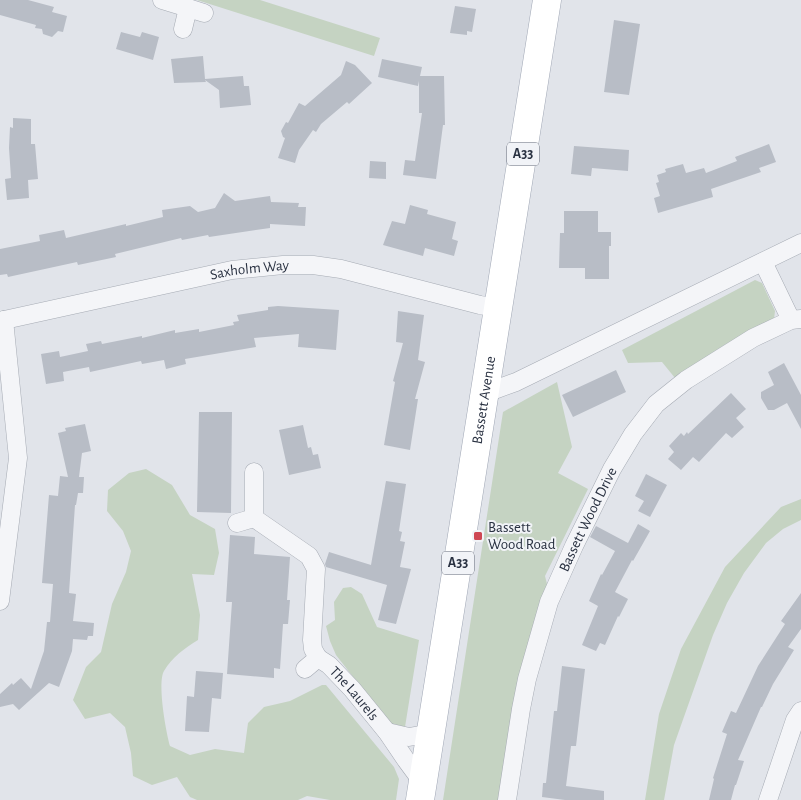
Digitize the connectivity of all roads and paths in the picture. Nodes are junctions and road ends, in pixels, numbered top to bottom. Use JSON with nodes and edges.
{"nodes":[{"id":1,"x":162,"y":0,"type":"edge"},
{"id":2,"x":547,"y":0,"type":"edge"},
{"id":3,"x":182,"y":29,"type":"dead end"},
{"id":4,"x":801,"y":243,"type":"edge"},
{"id":5,"x":763,"y":262,"type":"junction"},
{"id":6,"x":498,"y":308,"type":"junction"},
{"id":7,"x":796,"y":320,"type":"edge"},
{"id":8,"x":2,"y":321,"type":"edge"},
{"id":9,"x":486,"y":393,"type":"junction"},
{"id":10,"x":254,"y":472,"type":"dead end"},
{"id":11,"x":0,"y":601,"type":"edge"},
{"id":12,"x":801,"y":711,"type":"edge"},
{"id":13,"x":387,"y":732,"type":"junction"},
{"id":14,"x":431,"y":733,"type":"junction"},
{"id":15,"x":422,"y":792,"type":"edge"},
{"id":16,"x":507,"y":800,"type":"edge"},
{"id":17,"x":768,"y":800,"type":"edge"}],
"edges":[{"from":1,"to":3,"type":"street"},
{"from":2,"to":6,"type":"main road","name":"Bassett Avenue","number":"A33"},
{"from":4,"to":5,"type":"street"},
{"from":5,"to":7,"type":"street","name":"Bassett Wood Drive"},
{"from":5,"to":9,"type":"street"},
{"from":6,"to":8,"type":"street","name":"Saxholm Way"},
{"from":6,"to":9,"type":"main road","name":"Bassett Avenue","number":"A33"},
{"from":7,"to":16,"type":"street","name":"Bassett Wood Drive"},
{"from":8,"to":11,"type":"street"},
{"from":9,"to":14,"type":"main road","name":"Bassett Avenue","number":"A33"},
{"from":10,"to":13,"type":"street","name":"The Laurels"},
{"from":12,"to":17,"type":"street"},
{"from":13,"to":14,"type":"street","name":"The Laurels"},
{"from":13,"to":15,"type":"street","name":"The Laurels"},
{"from":14,"to":15,"type":"main road","name":"Bassett Avenue","number":"A33"}]}
